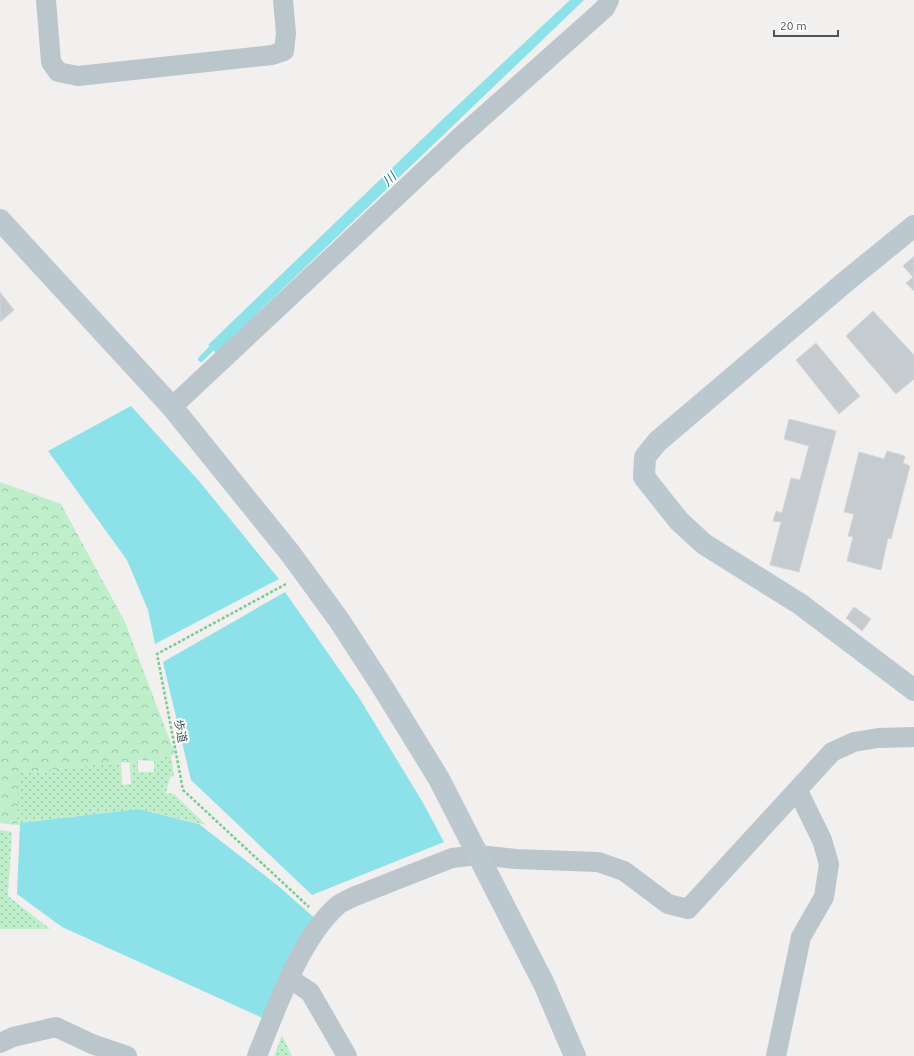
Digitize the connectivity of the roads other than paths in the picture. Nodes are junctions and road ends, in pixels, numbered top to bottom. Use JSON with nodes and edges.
{"nodes":[{"id":1,"x":46,"y":0,"type":"edge"},
{"id":2,"x":283,"y":0,"type":"edge"},
{"id":3,"x":609,"y":0,"type":"edge"},
{"id":4,"x":0,"y":220,"type":"edge"},
{"id":5,"x":914,"y":226,"type":"edge"},
{"id":6,"x":172,"y":407,"type":"junction"},
{"id":7,"x":914,"y":690,"type":"edge"},
{"id":8,"x":914,"y":737,"type":"edge"},
{"id":9,"x":798,"y":791,"type":"junction"},
{"id":10,"x":478,"y":855,"type":"junction"},
{"id":11,"x":289,"y":978,"type":"junction"},
{"id":12,"x":0,"y":1042,"type":"edge"},
{"id":13,"x":127,"y":1056,"type":"edge"},
{"id":14,"x":257,"y":1056,"type":"edge"},
{"id":15,"x":347,"y":1056,"type":"edge"},
{"id":16,"x":575,"y":1056,"type":"edge"},
{"id":17,"x":776,"y":1056,"type":"edge"}],
"edges":[{"from":1,"to":2,"type":"street"},
{"from":3,"to":6,"type":"street"},
{"from":4,"to":6,"type":"street"},
{"from":5,"to":7,"type":"street"},
{"from":6,"to":10,"type":"street"},
{"from":8,"to":9,"type":"street"},
{"from":9,"to":10,"type":"street"},
{"from":9,"to":17,"type":"street"},
{"from":10,"to":11,"type":"street"},
{"from":10,"to":16,"type":"street"},
{"from":11,"to":14,"type":"street"},
{"from":11,"to":15,"type":"street"},
{"from":12,"to":13,"type":"street"}]}
